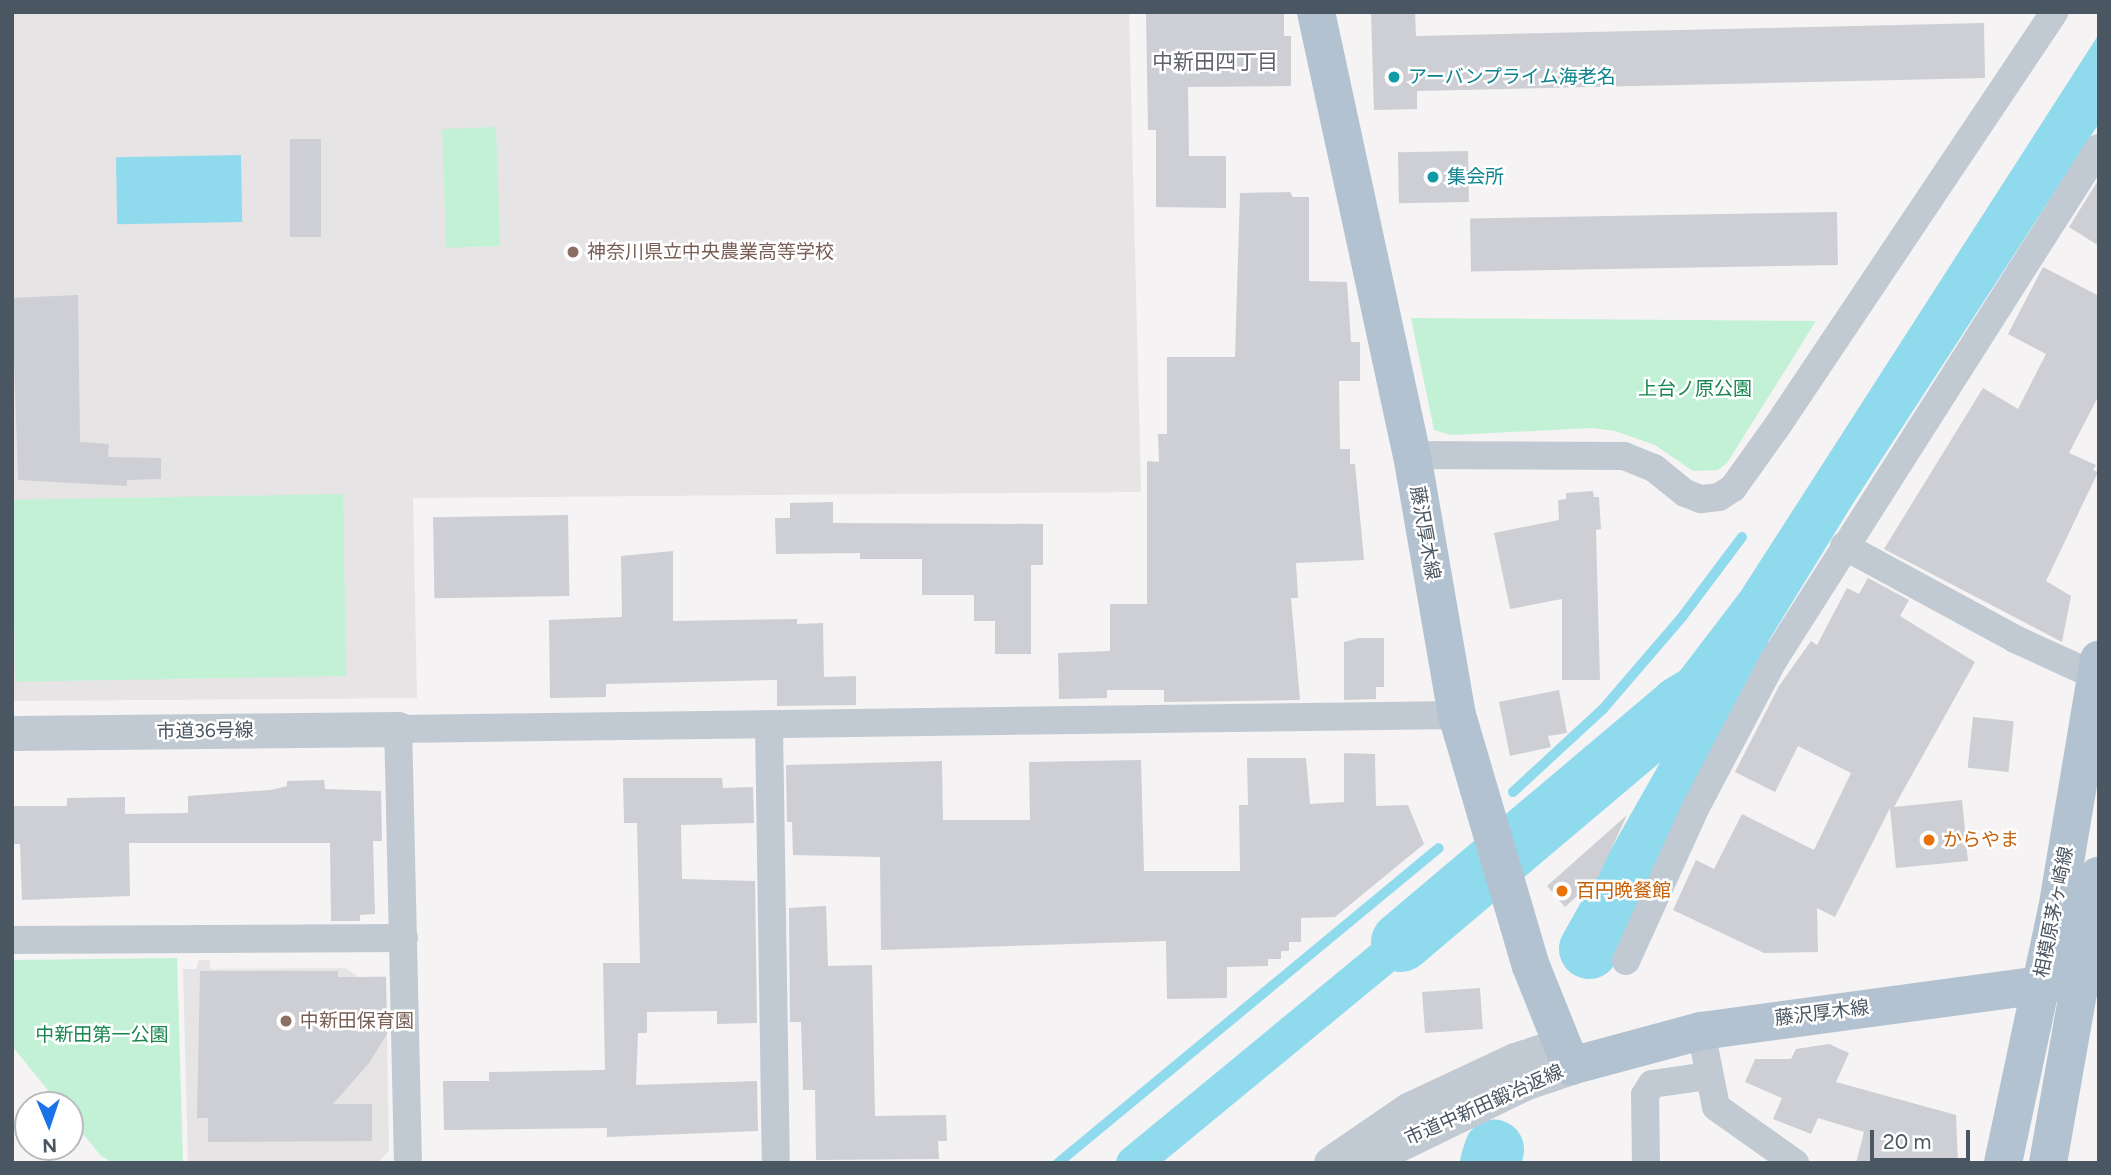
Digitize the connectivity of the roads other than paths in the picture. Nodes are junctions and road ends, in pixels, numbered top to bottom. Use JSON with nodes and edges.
{"nodes":[{"id":1,"x":1316,"y":12,"type":"edge"},
{"id":2,"x":2055,"y":12,"type":"edge"},
{"id":3,"x":2099,"y":148,"type":"edge"},
{"id":4,"x":1412,"y":456,"type":"junction"},
{"id":5,"x":1844,"y":546,"type":"junction"},
{"id":6,"x":2097,"y":667,"type":"edge"},
{"id":7,"x":1457,"y":715,"type":"junction"},
{"id":8,"x":769,"y":727,"type":"junction"},
{"id":9,"x":398,"y":729,"type":"junction"},
{"id":10,"x":12,"y":733,"type":"edge"},
{"id":11,"x":2099,"y":875,"type":"edge"},
{"id":12,"x":404,"y":938,"type":"junction"},
{"id":13,"x":12,"y":940,"type":"edge"},
{"id":14,"x":1626,"y":961,"type":"dead end"},
{"id":15,"x":2092,"y":966,"type":"edge"},
{"id":16,"x":2042,"y":973,"type":"junction"},
{"id":17,"x":1701,"y":1031,"type":"junction"},
{"id":18,"x":1566,"y":1056,"type":"junction"},
{"id":19,"x":1708,"y":1076,"type":"junction"},
{"id":20,"x":408,"y":1163,"type":"edge"},
{"id":21,"x":776,"y":1163,"type":"edge"},
{"id":22,"x":1331,"y":1163,"type":"edge"},
{"id":23,"x":1360,"y":1163,"type":"edge"},
{"id":24,"x":1646,"y":1163,"type":"edge"},
{"id":25,"x":1796,"y":1163,"type":"edge"},
{"id":26,"x":2003,"y":1163,"type":"edge"},
{"id":27,"x":2048,"y":1163,"type":"edge"}],
"edges":[{"from":1,"to":4,"type":"main road","name":"藤沢厚木線"},
{"from":2,"to":4,"type":"street"},
{"from":3,"to":5,"type":"street"},
{"from":4,"to":7,"type":"main road","name":"藤沢厚木線"},
{"from":5,"to":6,"type":"street"},
{"from":5,"to":14,"type":"street"},
{"from":6,"to":16,"type":"main road","name":"相模原茅ヶ崎線"},
{"from":7,"to":8,"type":"street"},
{"from":7,"to":18,"type":"main road","name":"藤沢厚木線"},
{"from":8,"to":9,"type":"street"},
{"from":8,"to":21,"type":"street"},
{"from":9,"to":10,"type":"street","name":"市道36号線"},
{"from":9,"to":12,"type":"street"},
{"from":11,"to":15,"type":"main road","name":"相模原茅ヶ崎線"},
{"from":12,"to":13,"type":"street"},
{"from":12,"to":20,"type":"street"},
{"from":15,"to":16,"type":"main road","name":"藤沢厚木線"},
{"from":15,"to":27,"type":"main road","name":"相模原茅ヶ崎線"},
{"from":16,"to":17,"type":"main road","name":"藤沢厚木線"},
{"from":16,"to":18,"type":"main road","name":"藤沢厚木線"},
{"from":16,"to":26,"type":"main road","name":"相模原茅ヶ崎線"},
{"from":17,"to":18,"type":"main road","name":"藤沢厚木線"},
{"from":17,"to":19,"type":"street"},
{"from":18,"to":22,"type":"street","name":"市道中新田鍛冶返線"},
{"from":18,"to":23,"type":"street","name":"市道中新田鍛冶返線"},
{"from":19,"to":24,"type":"street"},
{"from":19,"to":25,"type":"street"}]}
